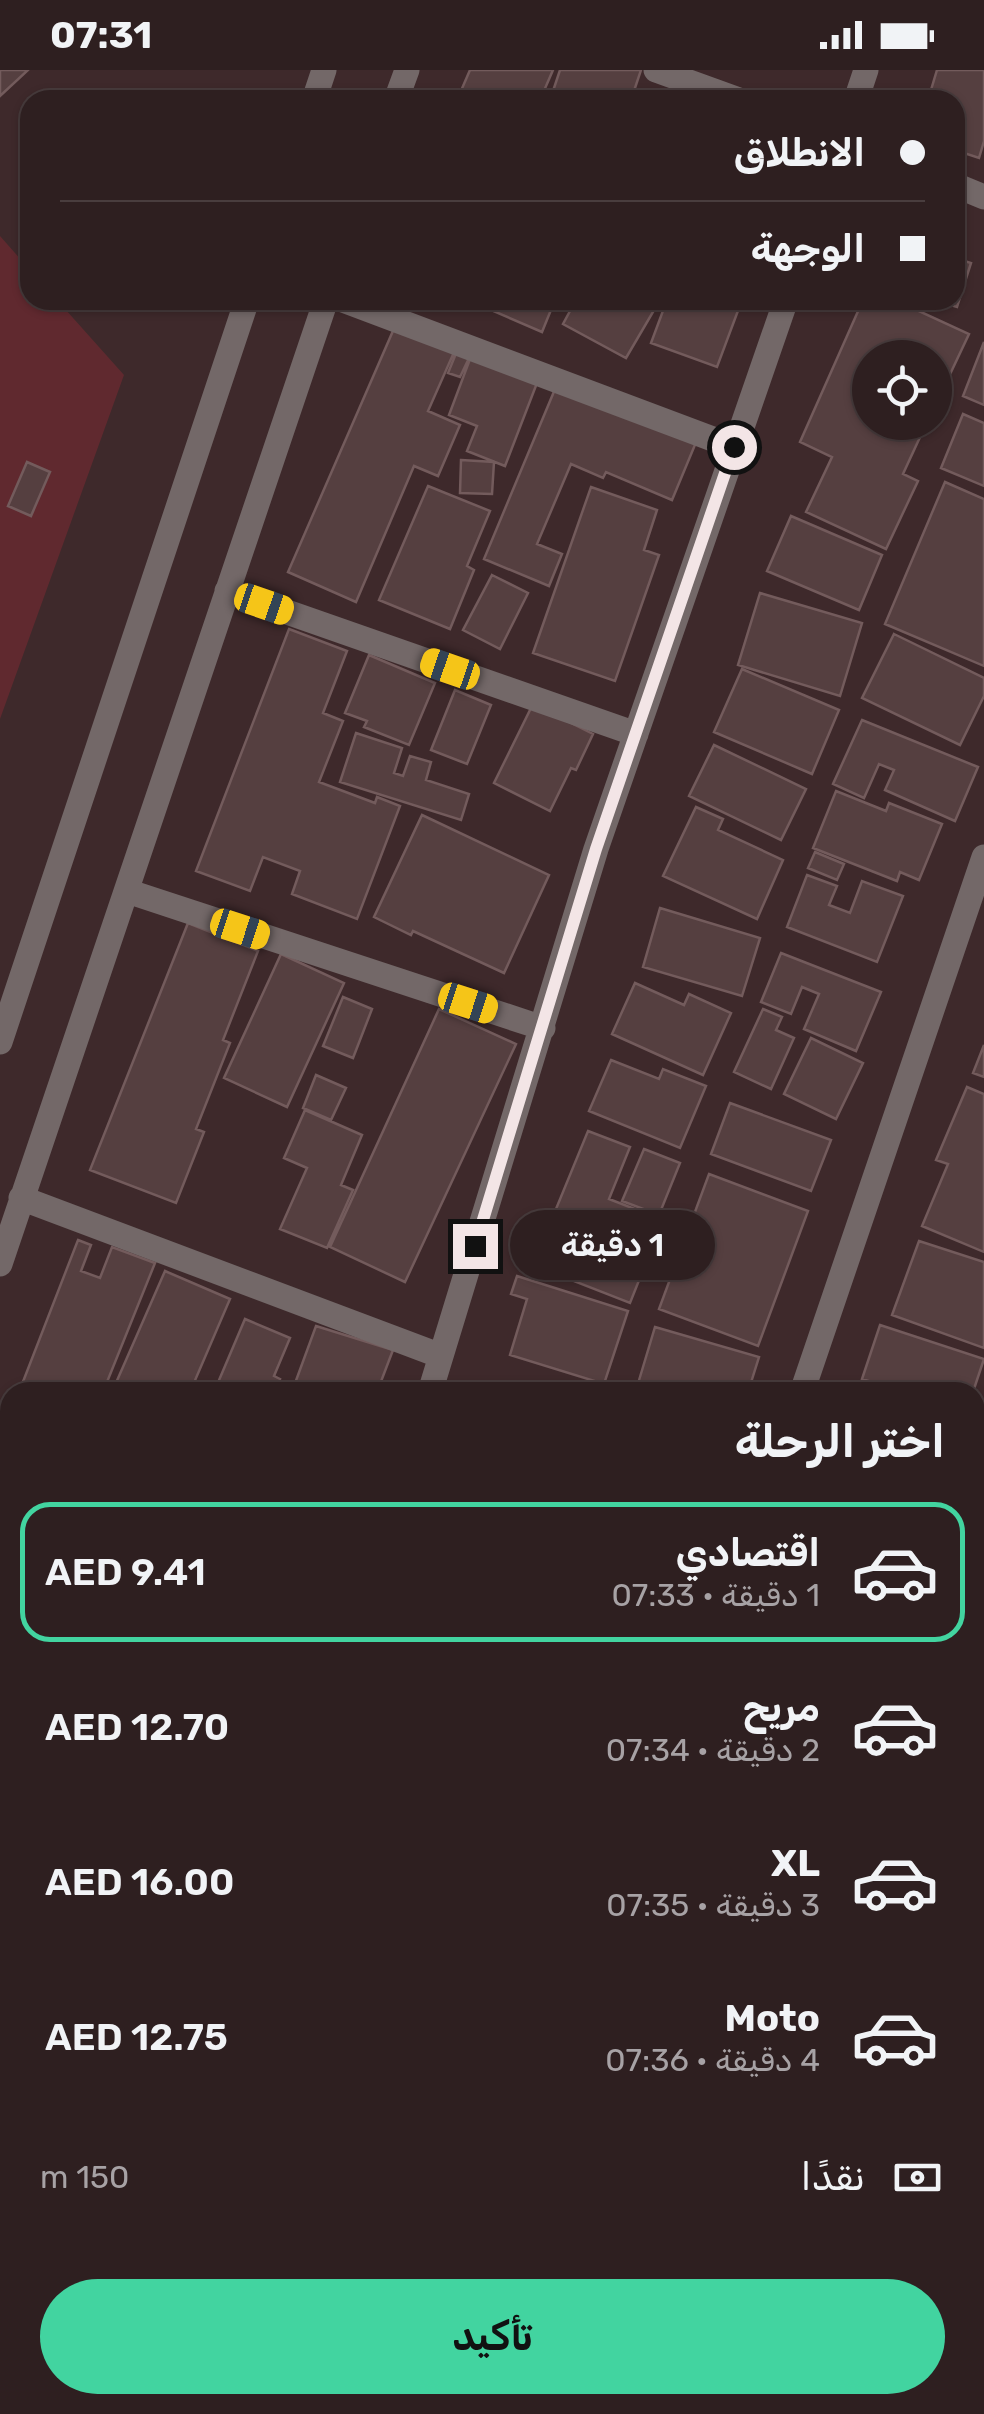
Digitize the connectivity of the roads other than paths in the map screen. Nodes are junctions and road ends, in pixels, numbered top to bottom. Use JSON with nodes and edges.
{"nodes":[{"id":1,"x":656,"y":70,"type":"edge"},
{"id":2,"x":711,"y":90,"type":"edge"},
{"id":3,"x":244,"y":310,"type":"edge"},
{"id":4,"x":323,"y":310,"type":"edge"},
{"id":5,"x":370,"y":310,"type":"edge"},
{"id":6,"x":782,"y":310,"type":"edge"},
{"id":7,"x":734,"y":447,"type":"junction"},
{"id":8,"x":228,"y":591,"type":"junction"},
{"id":9,"x":636,"y":734,"type":"junction"},
{"id":10,"x":984,"y":857,"type":"edge"},
{"id":11,"x":127,"y":891,"type":"junction"},
{"id":12,"x":543,"y":1028,"type":"junction"},
{"id":13,"x":0,"y":1042,"type":"edge"},
{"id":14,"x":21,"y":1198,"type":"junction"},
{"id":15,"x":0,"y":1264,"type":"edge"},
{"id":16,"x":441,"y":1356,"type":"junction"},
{"id":17,"x":433,"y":1382,"type":"edge"},
{"id":18,"x":805,"y":1382,"type":"edge"}],
"edges":[{"from":1,"to":2,"type":"street"},
{"from":3,"to":13,"type":"street"},
{"from":4,"to":8,"type":"street"},
{"from":5,"to":7,"type":"street"},
{"from":6,"to":7,"type":"street"},
{"from":7,"to":9,"type":"street"},
{"from":8,"to":9,"type":"street"},
{"from":8,"to":11,"type":"street"},
{"from":9,"to":12,"type":"street"},
{"from":10,"to":18,"type":"street"},
{"from":11,"to":12,"type":"street"},
{"from":11,"to":14,"type":"street"},
{"from":12,"to":16,"type":"street"},
{"from":14,"to":15,"type":"street"},
{"from":14,"to":16,"type":"street"},
{"from":16,"to":17,"type":"street"}]}
